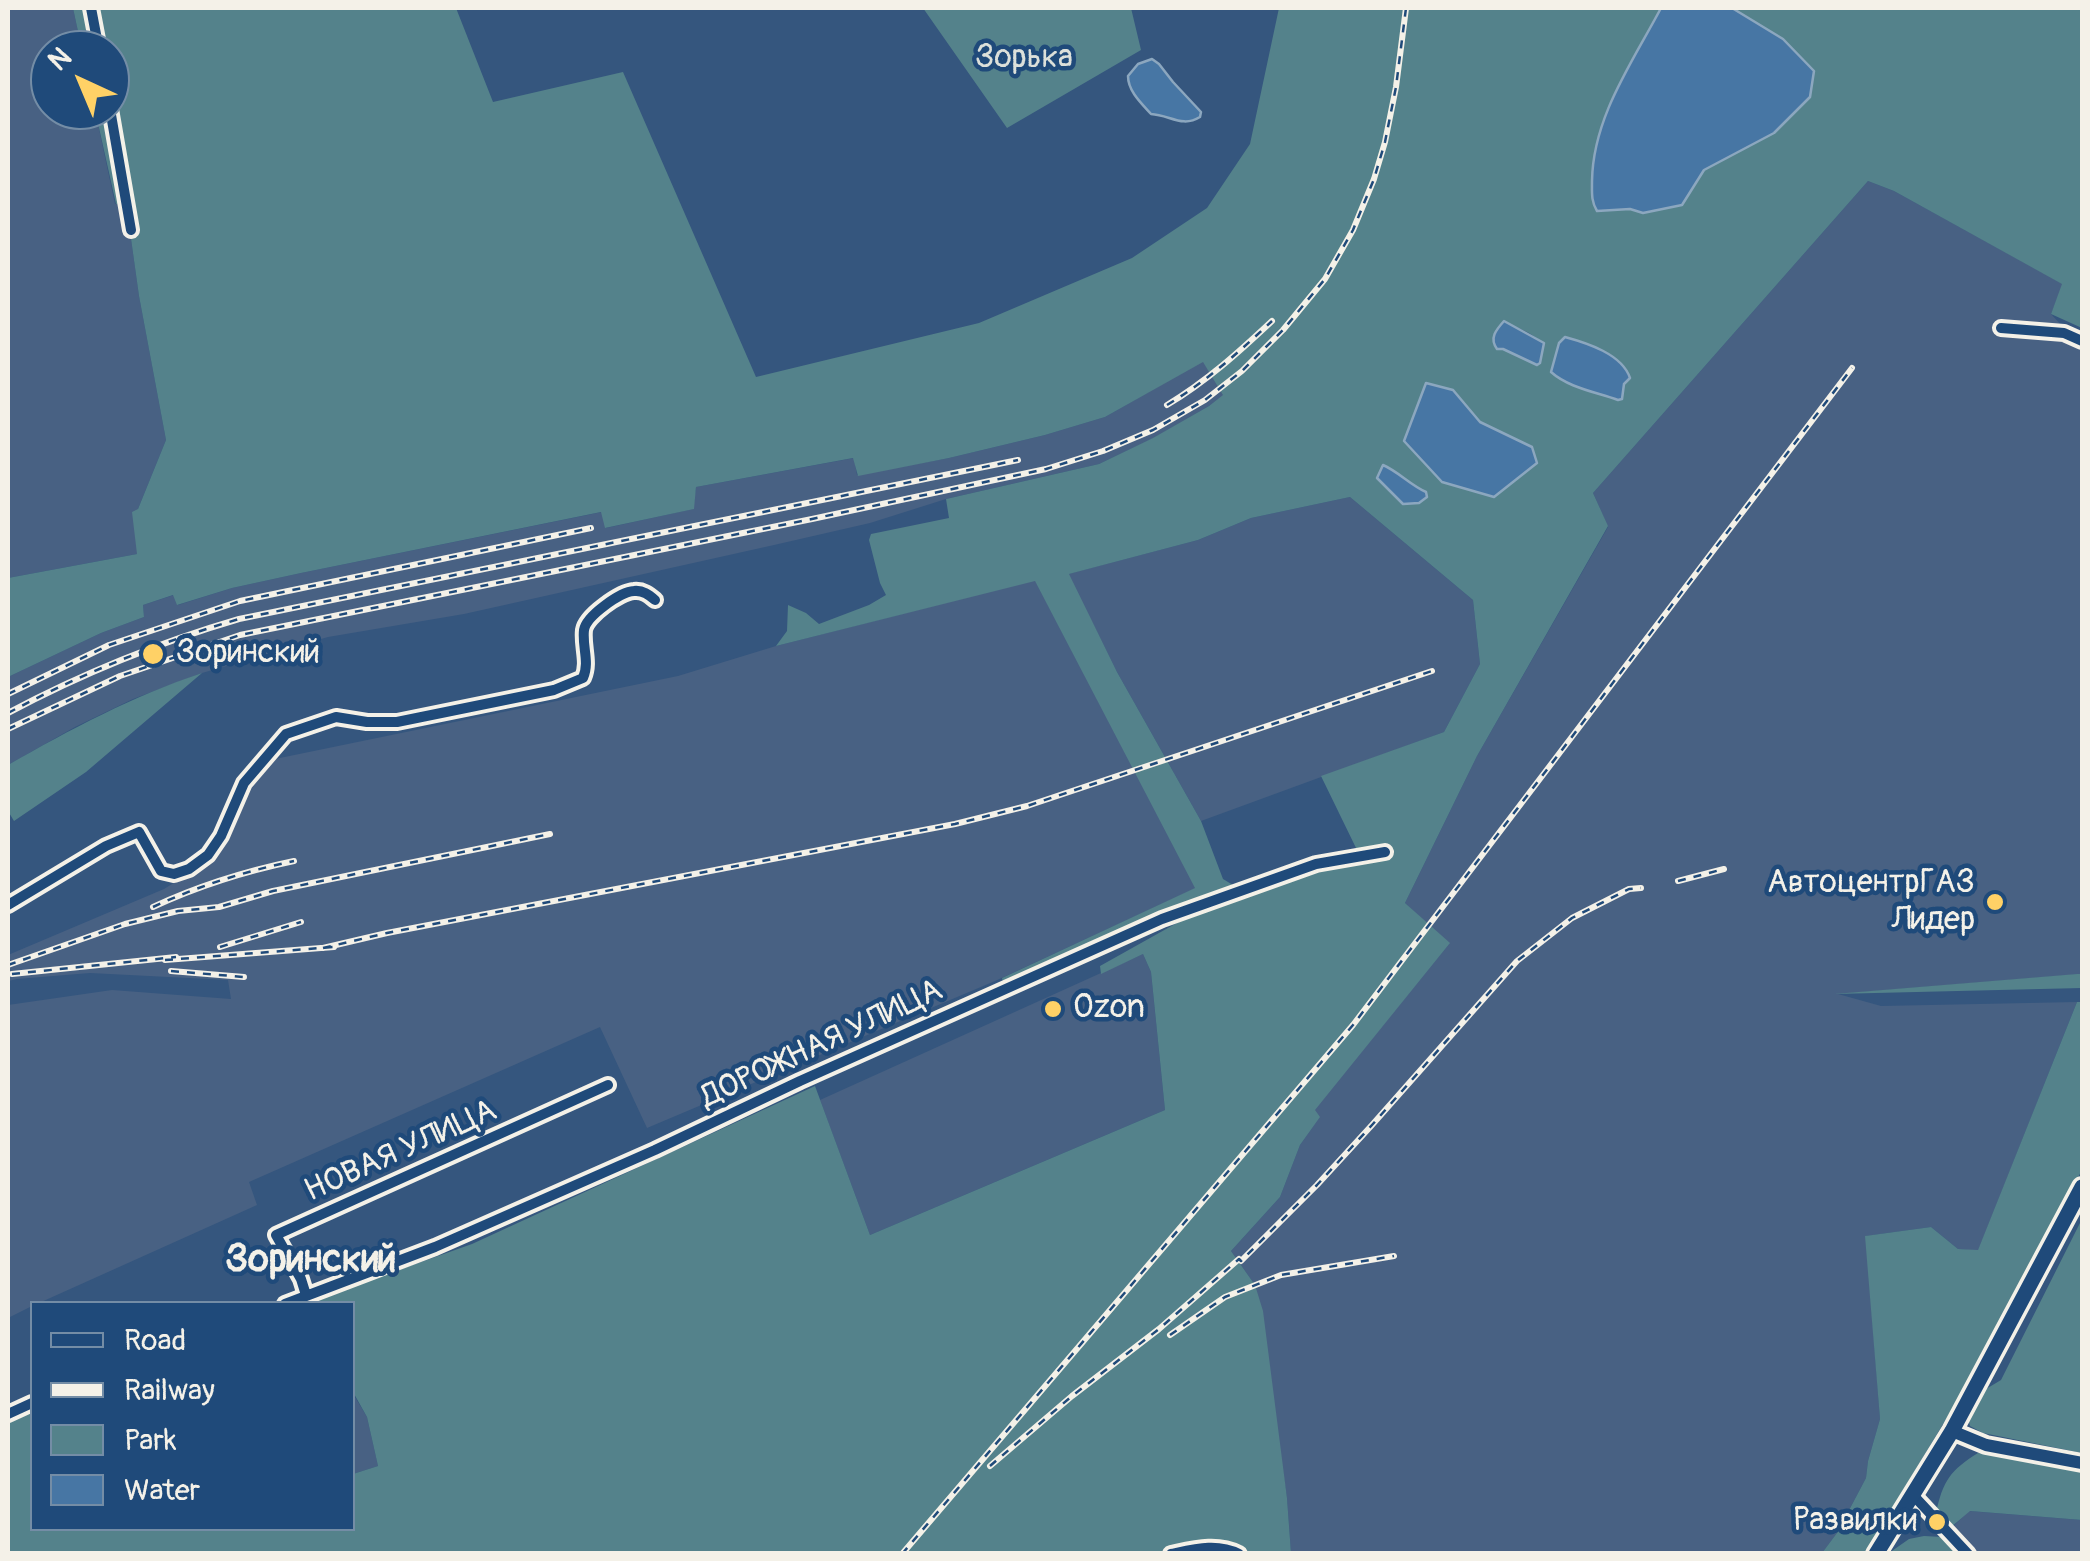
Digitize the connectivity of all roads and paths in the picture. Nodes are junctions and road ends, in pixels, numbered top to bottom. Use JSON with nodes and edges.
{"nodes":[{"id":1,"x":114,"y":130,"type":"edge"},
{"id":2,"x":131,"y":230,"type":"dead end"},
{"id":3,"x":2001,"y":328,"type":"dead end"},
{"id":4,"x":2082,"y":341,"type":"edge"},
{"id":5,"x":656,"y":600,"type":"dead end"},
{"id":6,"x":1386,"y":852,"type":"dead end"},
{"id":7,"x":8,"y":905,"type":"edge"},
{"id":8,"x":608,"y":1085,"type":"dead end"},
{"id":9,"x":2082,"y":1187,"type":"edge"},
{"id":10,"x":306,"y":1296,"type":"junction"},
{"id":11,"x":294,"y":1301,"type":"edge"},
{"id":12,"x":1952,"y":1431,"type":"junction"},
{"id":13,"x":2082,"y":1463,"type":"edge"},
{"id":14,"x":1913,"y":1495,"type":"junction"},
{"id":15,"x":1171,"y":1554,"type":"edge"},
{"id":16,"x":1239,"y":1554,"type":"edge"},
{"id":17,"x":1876,"y":1554,"type":"edge"},
{"id":18,"x":1968,"y":1554,"type":"edge"}],
"edges":[{"from":1,"to":2,"type":"street"},
{"from":3,"to":4,"type":"street"},
{"from":5,"to":7,"type":"street"},
{"from":6,"to":10,"type":"street","name":"ДОРОЖНАЯ УЛИЦА"},
{"from":8,"to":10,"type":"street","name":"НОВАЯ УЛИЦА"},
{"from":9,"to":12,"type":"main road"},
{"from":10,"to":11,"type":"street","name":"ДОРОЖНАЯ УЛИЦА"},
{"from":12,"to":13,"type":"street"},
{"from":12,"to":14,"type":"main road"},
{"from":14,"to":17,"type":"main road"},
{"from":14,"to":18,"type":"street"},
{"from":15,"to":16,"type":"street"}]}
